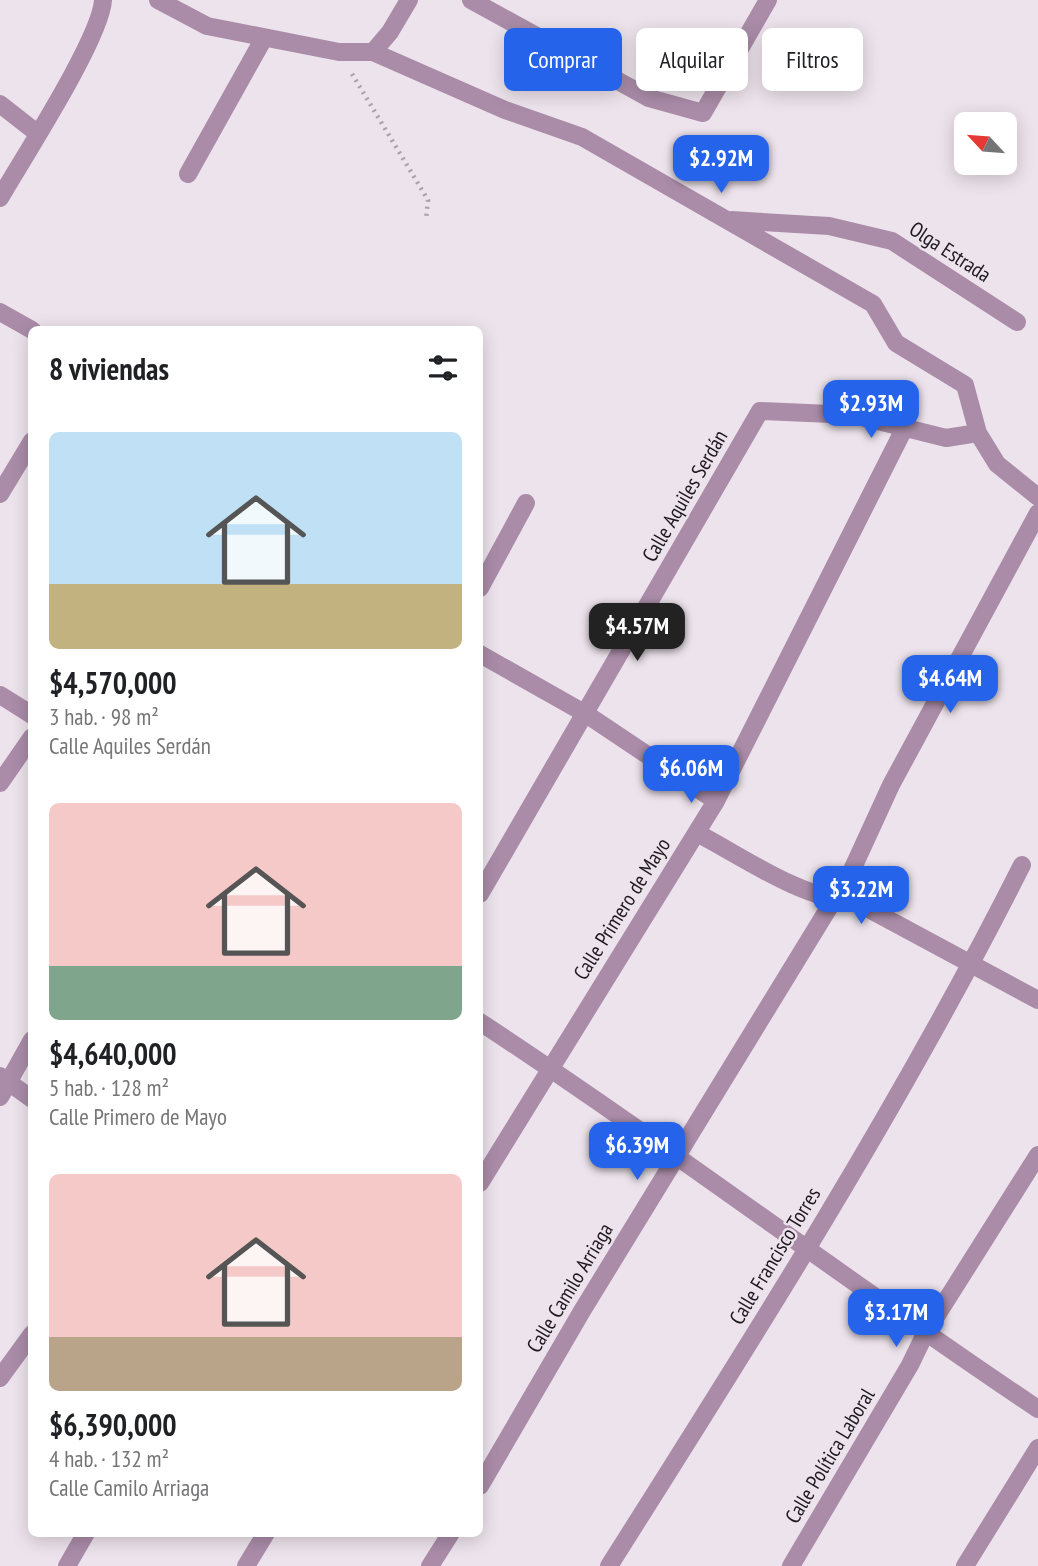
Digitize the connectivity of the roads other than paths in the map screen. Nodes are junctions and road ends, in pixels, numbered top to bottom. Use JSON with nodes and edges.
{"nodes":[{"id":1,"x":103,"y":0,"type":"edge"},
{"id":2,"x":158,"y":0,"type":"edge"},
{"id":3,"x":409,"y":0,"type":"edge"},
{"id":4,"x":471,"y":0,"type":"edge"},
{"id":5,"x":768,"y":0,"type":"edge"},
{"id":6,"x":264,"y":38,"type":"junction"},
{"id":7,"x":373,"y":52,"type":"junction"},
{"id":8,"x":0,"y":104,"type":"edge"},
{"id":9,"x":37,"y":133,"type":"junction"},
{"id":10,"x":188,"y":174,"type":"dead end"},
{"id":11,"x":0,"y":198,"type":"edge"},
{"id":12,"x":727,"y":220,"type":"junction"},
{"id":13,"x":0,"y":312,"type":"edge"},
{"id":14,"x":1017,"y":322,"type":"dead end"},
{"id":15,"x":28,"y":328,"type":"edge"},
{"id":16,"x":904,"y":429,"type":"junction"},
{"id":17,"x":978,"y":433,"type":"junction"},
{"id":18,"x":28,"y":448,"type":"edge"},
{"id":19,"x":0,"y":494,"type":"edge"},
{"id":20,"x":1038,"y":497,"type":"edge"},
{"id":21,"x":526,"y":503,"type":"dead end"},
{"id":22,"x":1038,"y":513,"type":"edge"},
{"id":23,"x":483,"y":582,"type":"edge"},
{"id":24,"x":483,"y":656,"type":"edge"},
{"id":25,"x":0,"y":695,"type":"edge"},
{"id":26,"x":28,"y":712,"type":"edge"},
{"id":27,"x":586,"y":714,"type":"junction"},
{"id":28,"x":28,"y":743,"type":"edge"},
{"id":29,"x":0,"y":783,"type":"edge"},
{"id":30,"x":716,"y":801,"type":"junction"},
{"id":31,"x":697,"y":833,"type":"junction"},
{"id":32,"x":1022,"y":864,"type":"dead end"},
{"id":33,"x":483,"y":889,"type":"edge"},
{"id":34,"x":834,"y":901,"type":"junction"},
{"id":35,"x":972,"y":965,"type":"junction"},
{"id":36,"x":1038,"y":1000,"type":"edge"},
{"id":37,"x":483,"y":1024,"type":"edge"},
{"id":38,"x":28,"y":1046,"type":"edge"},
{"id":39,"x":550,"y":1068,"type":"junction"},
{"id":40,"x":3,"y":1085,"type":"edge"},
{"id":41,"x":28,"y":1097,"type":"edge"},
{"id":42,"x":1038,"y":1155,"type":"edge"},
{"id":43,"x":675,"y":1157,"type":"junction"},
{"id":44,"x":483,"y":1178,"type":"edge"},
{"id":45,"x":807,"y":1250,"type":"junction"},
{"id":46,"x":925,"y":1334,"type":"junction"},
{"id":47,"x":28,"y":1340,"type":"edge"},
{"id":48,"x":0,"y":1378,"type":"edge"},
{"id":49,"x":1038,"y":1409,"type":"edge"},
{"id":50,"x":1038,"y":1448,"type":"edge"},
{"id":51,"x":483,"y":1481,"type":"edge"},
{"id":52,"x":84,"y":1537,"type":"edge"},
{"id":53,"x":263,"y":1537,"type":"edge"},
{"id":54,"x":448,"y":1537,"type":"edge"},
{"id":55,"x":67,"y":1566,"type":"edge"},
{"id":56,"x":246,"y":1566,"type":"edge"},
{"id":57,"x":430,"y":1566,"type":"edge"},
{"id":58,"x":609,"y":1566,"type":"edge"},
{"id":59,"x":791,"y":1566,"type":"edge"},
{"id":60,"x":965,"y":1566,"type":"edge"}],
"edges":[{"from":1,"to":9,"type":"street"},
{"from":2,"to":6,"type":"street"},
{"from":3,"to":7,"type":"street"},
{"from":4,"to":5,"type":"street"},
{"from":6,"to":7,"type":"street"},
{"from":6,"to":10,"type":"street"},
{"from":7,"to":12,"type":"street"},
{"from":8,"to":9,"type":"street"},
{"from":9,"to":11,"type":"street"},
{"from":12,"to":14,"type":"street","name":"Olga Estrada"},
{"from":12,"to":17,"type":"street"},
{"from":13,"to":15,"type":"street"},
{"from":16,"to":17,"type":"street"},
{"from":16,"to":27,"type":"street","name":"Calle Aquiles Serdán"},
{"from":16,"to":30,"type":"street","name":"Calle Primero de Mayo"},
{"from":17,"to":20,"type":"street"},
{"from":18,"to":19,"type":"street"},
{"from":21,"to":23,"type":"street"},
{"from":22,"to":34,"type":"street","name":"Calle Camilo Arriaga"},
{"from":24,"to":27,"type":"street"},
{"from":25,"to":26,"type":"street"},
{"from":27,"to":30,"type":"street"},
{"from":27,"to":33,"type":"street","name":"Calle Aquiles Serdán"},
{"from":28,"to":29,"type":"street"},
{"from":30,"to":31,"type":"street","name":"Calle Primero de Mayo"},
{"from":31,"to":34,"type":"street"},
{"from":31,"to":39,"type":"street","name":"Calle Primero de Mayo"},
{"from":32,"to":35,"type":"street","name":"Calle Francisco Torres"},
{"from":34,"to":35,"type":"street"},
{"from":34,"to":43,"type":"street","name":"Calle Camilo Arriaga"},
{"from":35,"to":36,"type":"street"},
{"from":35,"to":45,"type":"street","name":"Calle Francisco Torres"},
{"from":37,"to":39,"type":"street"},
{"from":38,"to":40,"type":"street"},
{"from":39,"to":43,"type":"street"},
{"from":39,"to":44,"type":"street","name":"Calle Primero de Mayo"},
{"from":40,"to":41,"type":"street"},
{"from":42,"to":46,"type":"street","name":"Calle Política Laboral"},
{"from":43,"to":45,"type":"street"},
{"from":43,"to":51,"type":"street","name":"Calle Camilo Arriaga"},
{"from":45,"to":46,"type":"street"},
{"from":45,"to":58,"type":"street","name":"Calle Francisco Torres"},
{"from":46,"to":49,"type":"street"},
{"from":46,"to":59,"type":"street","name":"Calle Política Laboral"},
{"from":47,"to":48,"type":"street"},
{"from":50,"to":60,"type":"street"},
{"from":52,"to":55,"type":"street"},
{"from":53,"to":56,"type":"street"},
{"from":54,"to":57,"type":"street"}]}
